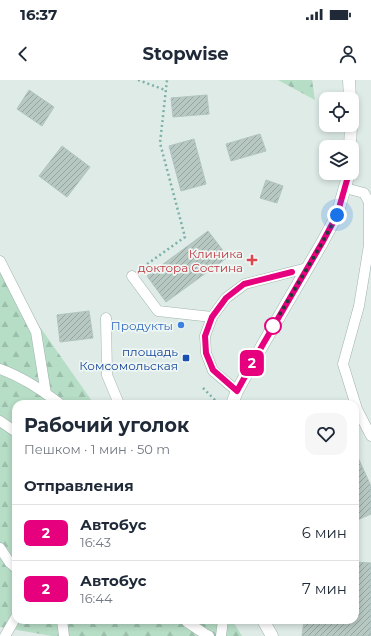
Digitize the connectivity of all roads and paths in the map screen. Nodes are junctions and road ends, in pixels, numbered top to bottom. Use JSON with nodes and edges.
{"nodes":[{"id":1,"x":138,"y":80,"type":"edge"},
{"id":2,"x":167,"y":80,"type":"edge"},
{"id":3,"x":349,"y":80,"type":"edge"},
{"id":4,"x":166,"y":90,"type":"junction"},
{"id":5,"x":350,"y":92,"type":"edge"},
{"id":6,"x":347,"y":180,"type":"edge"},
{"id":7,"x":345,"y":188,"type":"junction"},
{"id":8,"x":0,"y":261,"type":"edge"},
{"id":9,"x":307,"y":268,"type":"junction"},
{"id":10,"x":132,"y":276,"type":"joint"},
{"id":11,"x":212,"y":317,"type":"junction"},
{"id":12,"x":106,"y":318,"type":"dead end"},
{"id":13,"x":0,"y":369,"type":"edge"},
{"id":14,"x":203,"y":388,"type":"dead end"},
{"id":15,"x":237,"y":391,"type":"junction"},
{"id":16,"x":46,"y":394,"type":"junction"},
{"id":17,"x":54,"y":400,"type":"edge"},
{"id":18,"x":117,"y":400,"type":"edge"},
{"id":19,"x":215,"y":400,"type":"edge"},
{"id":20,"x":234,"y":400,"type":"edge"},
{"id":21,"x":354,"y":400,"type":"edge"},
{"id":22,"x":359,"y":413,"type":"edge"},
{"id":23,"x":0,"y":421,"type":"edge"},
{"id":24,"x":12,"y":429,"type":"edge"},
{"id":25,"x":371,"y":436,"type":"edge"},
{"id":26,"x":0,"y":548,"type":"edge"},
{"id":27,"x":12,"y":565,"type":"edge"},
{"id":28,"x":12,"y":624,"type":"edge"},
{"id":29,"x":62,"y":624,"type":"edge"},
{"id":30,"x":190,"y":624,"type":"edge"},
{"id":31,"x":222,"y":624,"type":"edge"},
{"id":32,"x":264,"y":624,"type":"edge"},
{"id":33,"x":5,"y":636,"type":"edge"},
{"id":34,"x":64,"y":636,"type":"edge"},
{"id":35,"x":209,"y":636,"type":"edge"},
{"id":36,"x":221,"y":636,"type":"edge"},
{"id":37,"x":272,"y":636,"type":"edge"}],
"edges":[{"from":1,"to":4,"type":"path"},
{"from":2,"to":4,"type":"path"},
{"from":3,"to":5,"type":"main road"},
{"from":4,"to":10,"type":"path"},
{"from":6,"to":7,"type":"main road"},
{"from":7,"to":9,"type":"main road"},
{"from":7,"to":21,"type":"lane"},
{"from":8,"to":16,"type":"lane"},
{"from":9,"to":11,"type":"lane"},
{"from":9,"to":15,"type":"main road"},
{"from":10,"to":11,"type":"lane"},
{"from":11,"to":15,"type":"lane"},
{"from":12,"to":18,"type":"lane"},
{"from":13,"to":16,"type":"lane"},
{"from":14,"to":19,"type":"path"},
{"from":15,"to":20,"type":"main road"},
{"from":16,"to":17,"type":"lane"},
{"from":22,"to":25,"type":"lane"},
{"from":23,"to":24,"type":"lane"},
{"from":26,"to":27,"type":"lane"},
{"from":28,"to":33,"type":"lane"},
{"from":29,"to":34,"type":"lane"},
{"from":30,"to":35,"type":"lane"},
{"from":31,"to":36,"type":"lane"},
{"from":32,"to":37,"type":"main road"}]}
